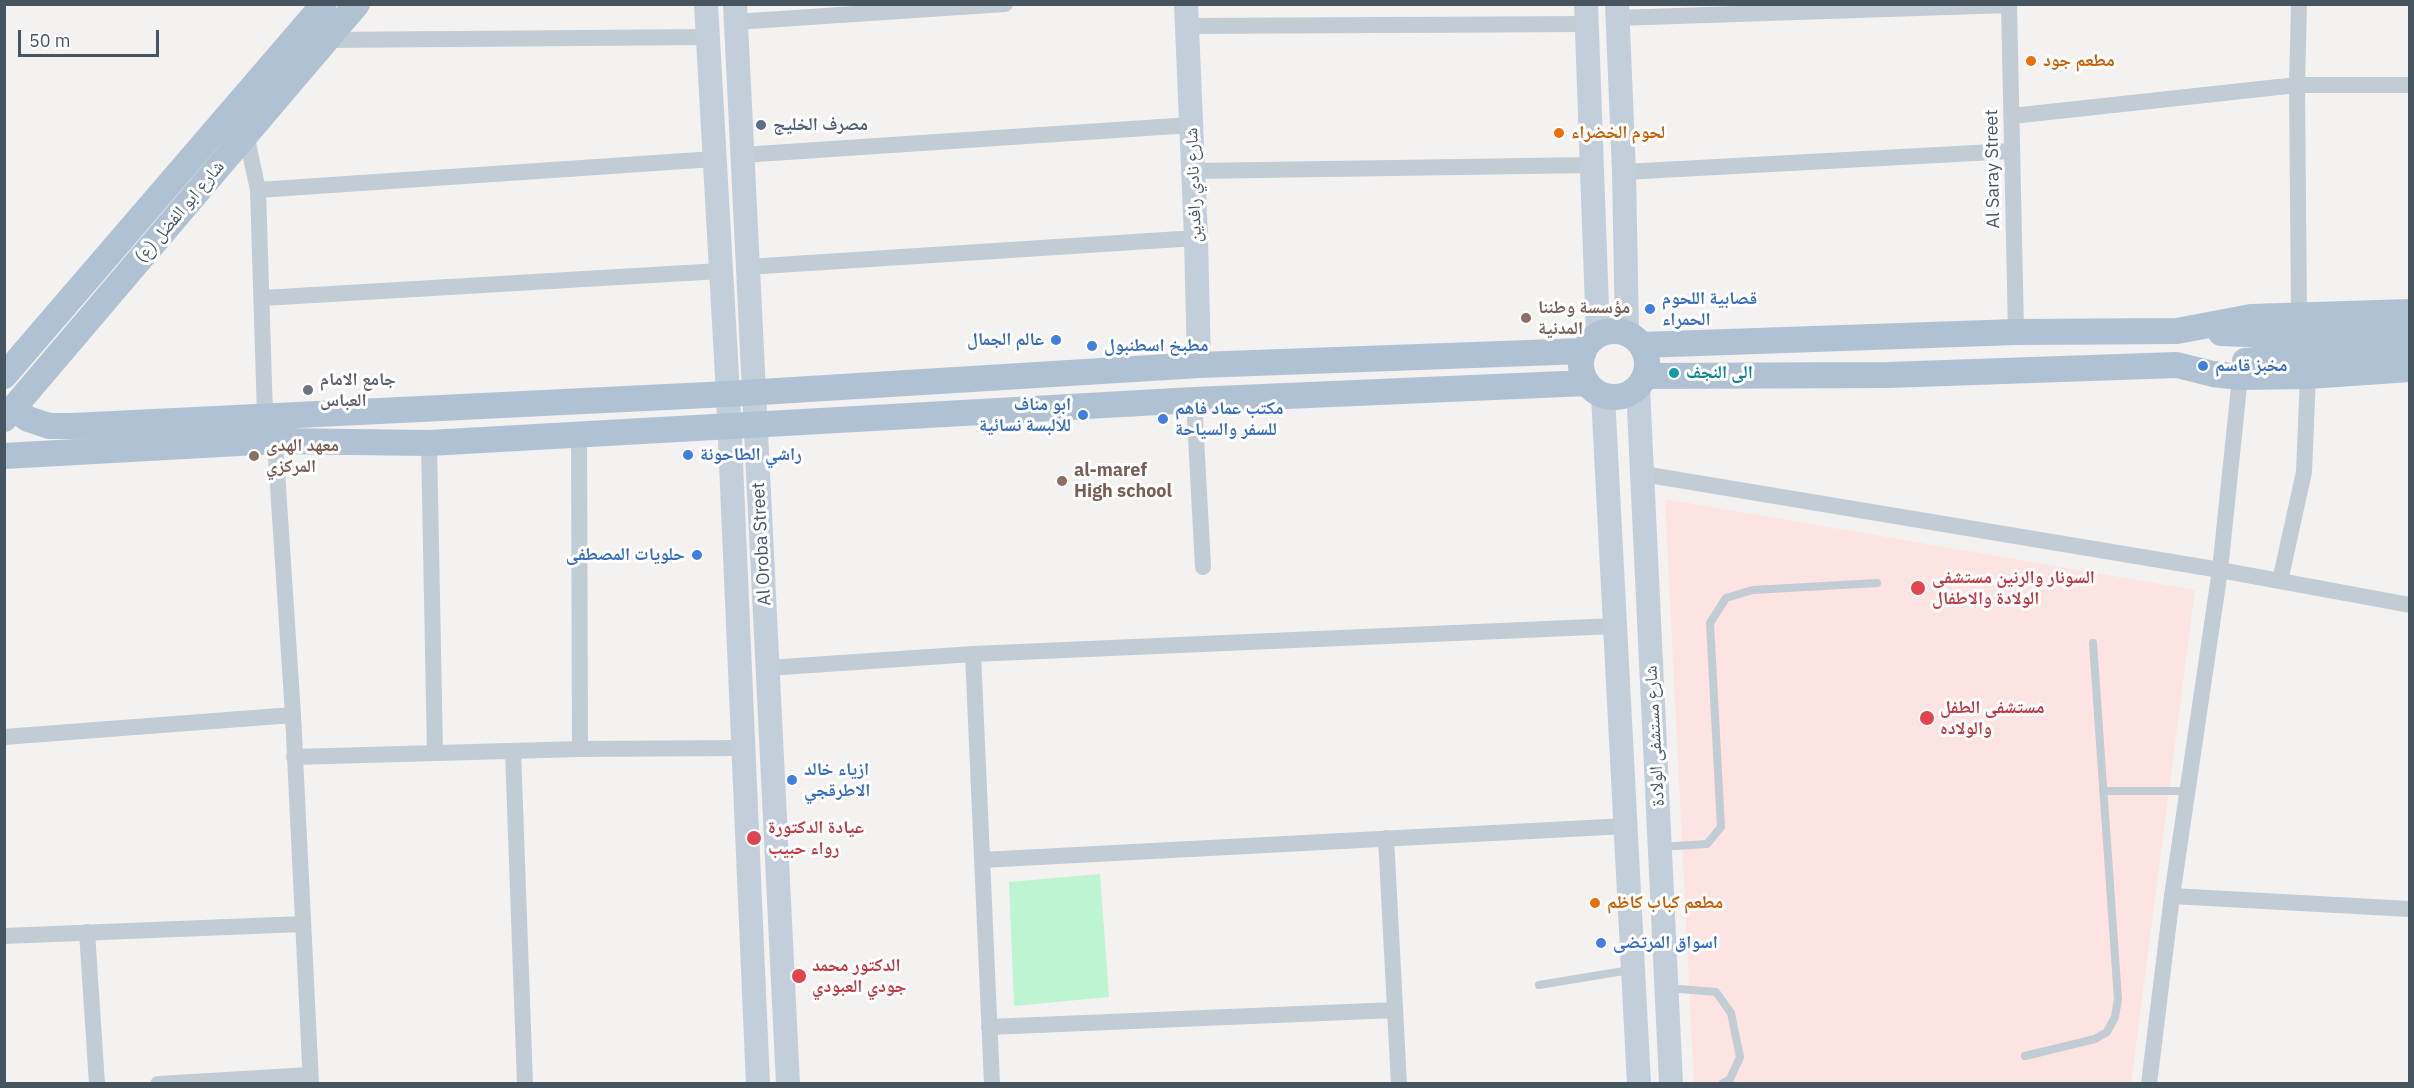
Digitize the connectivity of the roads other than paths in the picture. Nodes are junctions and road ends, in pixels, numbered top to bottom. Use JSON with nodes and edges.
{"nodes":[{"id":1,"x":324,"y":4,"type":"edge"},
{"id":2,"x":357,"y":4,"type":"edge"},
{"id":3,"x":706,"y":4,"type":"edge"},
{"id":4,"x":1005,"y":4,"type":"edge"},
{"id":5,"x":2299,"y":4,"type":"edge"},
{"id":6,"x":2009,"y":5,"type":"edge"},
{"id":7,"x":1617,"y":11,"type":"edge"},
{"id":8,"x":735,"y":13,"type":"edge"},
{"id":9,"x":1586,"y":14,"type":"edge"},
{"id":10,"x":1186,"y":15,"type":"edge"},
{"id":11,"x":709,"y":37,"type":"junction"},
{"id":12,"x":326,"y":40,"type":"junction"},
{"id":13,"x":2297,"y":85,"type":"junction"},
{"id":14,"x":2409,"y":85,"type":"edge"},
{"id":15,"x":2012,"y":116,"type":"junction"},
{"id":16,"x":1191,"y":124,"type":"junction"},
{"id":17,"x":246,"y":134,"type":"junction"},
{"id":18,"x":2012,"y":151,"type":"junction"},
{"id":19,"x":742,"y":155,"type":"junction"},
{"id":20,"x":714,"y":159,"type":"junction"},
{"id":21,"x":1593,"y":165,"type":"junction"},
{"id":22,"x":1193,"y":171,"type":"junction"},
{"id":23,"x":1624,"y":172,"type":"junction"},
{"id":24,"x":258,"y":190,"type":"junction"},
{"id":25,"x":1196,"y":238,"type":"junction"},
{"id":26,"x":747,"y":267,"type":"junction"},
{"id":27,"x":720,"y":271,"type":"junction"},
{"id":28,"x":263,"y":298,"type":"junction"},
{"id":29,"x":2409,"y":312,"type":"edge"},
{"id":30,"x":2296,"y":325,"type":"junction"},
{"id":31,"x":2409,"y":331,"type":"edge"},
{"id":32,"x":2016,"y":332,"type":"junction"},
{"id":33,"x":1634,"y":338,"type":"junction"},
{"id":34,"x":1591,"y":343,"type":"junction"},
{"id":35,"x":2409,"y":352,"type":"edge"},
{"id":36,"x":1199,"y":365,"type":"junction"},
{"id":37,"x":2177,"y":365,"type":"junction"},
{"id":38,"x":2309,"y":367,"type":"junction"},
{"id":39,"x":2409,"y":369,"type":"edge"},
{"id":40,"x":4,"y":376,"type":"edge"},
{"id":41,"x":2240,"y":377,"type":"junction"},
{"id":42,"x":1642,"y":382,"type":"junction"},
{"id":43,"x":1595,"y":389,"type":"junction"},
{"id":44,"x":754,"y":392,"type":"junction"},
{"id":45,"x":728,"y":394,"type":"junction"},
{"id":46,"x":1194,"y":400,"type":"junction"},
{"id":47,"x":9,"y":414,"type":"edge"},
{"id":48,"x":266,"y":415,"type":"junction"},
{"id":49,"x":729,"y":425,"type":"junction"},
{"id":50,"x":756,"y":425,"type":"junction"},
{"id":51,"x":579,"y":433,"type":"junction"},
{"id":52,"x":275,"y":441,"type":"junction"},
{"id":53,"x":429,"y":443,"type":"junction"},
{"id":54,"x":4,"y":456,"type":"edge"},
{"id":55,"x":1643,"y":474,"type":"junction"},
{"id":56,"x":1203,"y":567,"type":"dead end"},
{"id":57,"x":2220,"y":570,"type":"junction"},
{"id":58,"x":2280,"y":581,"type":"junction"},
{"id":59,"x":1877,"y":583,"type":"dead end"},
{"id":60,"x":2409,"y":605,"type":"edge"},
{"id":61,"x":1615,"y":626,"type":"junction"},
{"id":62,"x":2093,"y":643,"type":"dead end"},
{"id":63,"x":973,"y":654,"type":"junction"},
{"id":64,"x":768,"y":668,"type":"junction"},
{"id":65,"x":293,"y":715,"type":"junction"},
{"id":66,"x":4,"y":737,"type":"edge"},
{"id":67,"x":743,"y":748,"type":"junction"},
{"id":68,"x":580,"y":749,"type":"junction"},
{"id":69,"x":513,"y":751,"type":"junction"},
{"id":70,"x":435,"y":753,"type":"junction"},
{"id":71,"x":294,"y":757,"type":"junction"},
{"id":72,"x":2103,"y":791,"type":"junction"},
{"id":73,"x":2187,"y":791,"type":"junction"},
{"id":74,"x":1626,"y":826,"type":"junction"},
{"id":75,"x":1386,"y":838,"type":"junction"},
{"id":76,"x":1660,"y":847,"type":"junction"},
{"id":77,"x":982,"y":860,"type":"junction"},
{"id":78,"x":2172,"y":896,"type":"junction"},
{"id":79,"x":2409,"y":909,"type":"edge"},
{"id":80,"x":302,"y":924,"type":"junction"},
{"id":81,"x":87,"y":932,"type":"junction"},
{"id":82,"x":4,"y":936,"type":"edge"},
{"id":83,"x":1634,"y":969,"type":"junction"},
{"id":84,"x":1539,"y":986,"type":"dead end"},
{"id":85,"x":1667,"y":988,"type":"junction"},
{"id":86,"x":1395,"y":1010,"type":"junction"},
{"id":87,"x":989,"y":1027,"type":"junction"},
{"id":88,"x":1636,"y":1028,"type":"junction"},
{"id":89,"x":1669,"y":1030,"type":"junction"},
{"id":90,"x":2025,"y":1056,"type":"dead end"},
{"id":91,"x":310,"y":1079,"type":"edge"},
{"id":92,"x":97,"y":1083,"type":"edge"},
{"id":93,"x":158,"y":1083,"type":"edge"},
{"id":94,"x":525,"y":1083,"type":"edge"},
{"id":95,"x":758,"y":1083,"type":"edge"},
{"id":96,"x":788,"y":1083,"type":"edge"},
{"id":97,"x":992,"y":1083,"type":"edge"},
{"id":98,"x":1399,"y":1083,"type":"edge"},
{"id":99,"x":1639,"y":1083,"type":"edge"},
{"id":100,"x":1671,"y":1083,"type":"edge"},
{"id":101,"x":1722,"y":1083,"type":"edge"},
{"id":102,"x":2149,"y":1083,"type":"edge"}],
"edges":[{"from":1,"to":40,"type":"main road","name":"شارع ابو الفضل (ع)"},
{"from":2,"to":12,"type":"main road","name":"شارع ابو الفضل (ع)"},
{"from":3,"to":11,"type":"main road","name":"Al Oroba Street"},
{"from":4,"to":8,"type":"street"},
{"from":5,"to":13,"type":"street"},
{"from":6,"to":7,"type":"street"},
{"from":6,"to":15,"type":"street","name":"Al Saray Street"},
{"from":7,"to":23,"type":"main road"},
{"from":8,"to":19,"type":"main road","name":"Al Oroba Street"},
{"from":9,"to":10,"type":"street"},
{"from":9,"to":21,"type":"main road"},
{"from":10,"to":16,"type":"main road","name":"شارع نادي رافدين"},
{"from":11,"to":12,"type":"street"},
{"from":11,"to":20,"type":"main road","name":"Al Oroba Street"},
{"from":12,"to":17,"type":"main road","name":"شارع ابو الفضل (ع)"},
{"from":13,"to":14,"type":"street"},
{"from":13,"to":15,"type":"street"},
{"from":13,"to":30,"type":"street"},
{"from":15,"to":18,"type":"street","name":"Al Saray Street"},
{"from":16,"to":19,"type":"street"},
{"from":16,"to":22,"type":"main road","name":"شارع نادي رافدين"},
{"from":17,"to":24,"type":"street"},
{"from":17,"to":47,"type":"main road","name":"شارع ابو الفضل (ع)"},
{"from":18,"to":23,"type":"street"},
{"from":18,"to":32,"type":"street","name":"Al Saray Street"},
{"from":19,"to":26,"type":"main road","name":"Al Oroba Street"},
{"from":20,"to":24,"type":"street"},
{"from":20,"to":27,"type":"main road","name":"Al Oroba Street"},
{"from":21,"to":22,"type":"street"},
{"from":21,"to":34,"type":"main road"},
{"from":22,"to":25,"type":"main road","name":"شارع نادي رافدين"},
{"from":23,"to":33,"type":"main road"},
{"from":24,"to":28,"type":"street"},
{"from":25,"to":26,"type":"street"},
{"from":25,"to":36,"type":"main road","name":"شارع نادي رافدين"},
{"from":26,"to":44,"type":"main road","name":"Al Oroba Street"},
{"from":27,"to":28,"type":"street"},
{"from":27,"to":45,"type":"main road","name":"Al Oroba Street"},
{"from":28,"to":48,"type":"street"},
{"from":29,"to":30,"type":"main road"},
{"from":30,"to":31,"type":"main road"},
{"from":30,"to":32,"type":"main road"},
{"from":32,"to":33,"type":"main road"},
{"from":33,"to":34,"type":"main road"},
{"from":33,"to":42,"type":"main road"},
{"from":34,"to":36,"type":"main road"},
{"from":34,"to":43,"type":"main road"},
{"from":35,"to":38,"type":"main road"},
{"from":36,"to":44,"type":"main road"},
{"from":37,"to":38,"type":"main road"},
{"from":37,"to":41,"type":"main road"},
{"from":37,"to":42,"type":"main road"},
{"from":38,"to":39,"type":"main road"},
{"from":38,"to":41,"type":"main road"},
{"from":38,"to":58,"type":"street"},
{"from":41,"to":57,"type":"street"},
{"from":42,"to":43,"type":"main road"},
{"from":42,"to":55,"type":"main road","name":"شارع مستشفى الولادة"},
{"from":43,"to":46,"type":"main road"},
{"from":43,"to":61,"type":"main road","name":"شارع مستشفى الولادة"},
{"from":44,"to":45,"type":"main road"},
{"from":44,"to":50,"type":"main road","name":"Al Oroba Street"},
{"from":45,"to":48,"type":"main road"},
{"from":45,"to":49,"type":"main road","name":"Al Oroba Street"},
{"from":46,"to":50,"type":"main road"},
{"from":46,"to":56,"type":"street"},
{"from":47,"to":48,"type":"main road"},
{"from":49,"to":50,"type":"main road"},
{"from":49,"to":51,"type":"main road"},
{"from":49,"to":67,"type":"main road","name":"Al Oroba Street"},
{"from":50,"to":64,"type":"main road","name":"Al Oroba Street"},
{"from":51,"to":53,"type":"main road"},
{"from":51,"to":68,"type":"street"},
{"from":52,"to":53,"type":"main road"},
{"from":52,"to":54,"type":"main road"},
{"from":52,"to":65,"type":"street"},
{"from":53,"to":70,"type":"street"},
{"from":55,"to":57,"type":"street"},
{"from":55,"to":76,"type":"main road","name":"شارع مستشفى الولادة"},
{"from":57,"to":58,"type":"street"},
{"from":57,"to":73,"type":"street"},
{"from":58,"to":60,"type":"street"},
{"from":59,"to":76,"type":"lane"},
{"from":61,"to":63,"type":"street"},
{"from":61,"to":74,"type":"main road","name":"شارع مستشفى الولادة"},
{"from":62,"to":72,"type":"lane"},
{"from":63,"to":64,"type":"street"},
{"from":63,"to":77,"type":"street"},
{"from":64,"to":96,"type":"main road","name":"Al Oroba Street"},
{"from":65,"to":66,"type":"street"},
{"from":65,"to":71,"type":"street"},
{"from":67,"to":68,"type":"street"},
{"from":67,"to":95,"type":"main road","name":"Al Oroba Street"},
{"from":68,"to":69,"type":"street"},
{"from":69,"to":70,"type":"street"},
{"from":69,"to":94,"type":"street"},
{"from":70,"to":71,"type":"street"},
{"from":71,"to":80,"type":"street"},
{"from":72,"to":73,"type":"lane"},
{"from":72,"to":90,"type":"lane"},
{"from":73,"to":78,"type":"street"},
{"from":74,"to":75,"type":"street"},
{"from":74,"to":83,"type":"main road","name":"شارع مستشفى الولادة"},
{"from":75,"to":77,"type":"street"},
{"from":75,"to":86,"type":"street"},
{"from":76,"to":85,"type":"main road","name":"شارع مستشفى الولادة"},
{"from":77,"to":87,"type":"street"},
{"from":78,"to":79,"type":"street"},
{"from":78,"to":102,"type":"street"},
{"from":80,"to":81,"type":"street"},
{"from":80,"to":91,"type":"street"},
{"from":81,"to":82,"type":"street"},
{"from":81,"to":92,"type":"street"},
{"from":83,"to":84,"type":"lane"},
{"from":83,"to":88,"type":"main road","name":"شارع مستشفى الولادة"},
{"from":85,"to":89,"type":"main road","name":"شارع مستشفى الولادة"},
{"from":85,"to":101,"type":"lane"},
{"from":86,"to":87,"type":"street"},
{"from":86,"to":98,"type":"street"},
{"from":87,"to":97,"type":"street"},
{"from":88,"to":89,"type":"main road"},
{"from":88,"to":99,"type":"main road","name":"شارع مستشفى الولادة"},
{"from":89,"to":100,"type":"main road","name":"شارع مستشفى الولادة"},
{"from":91,"to":93,"type":"street"}]}
